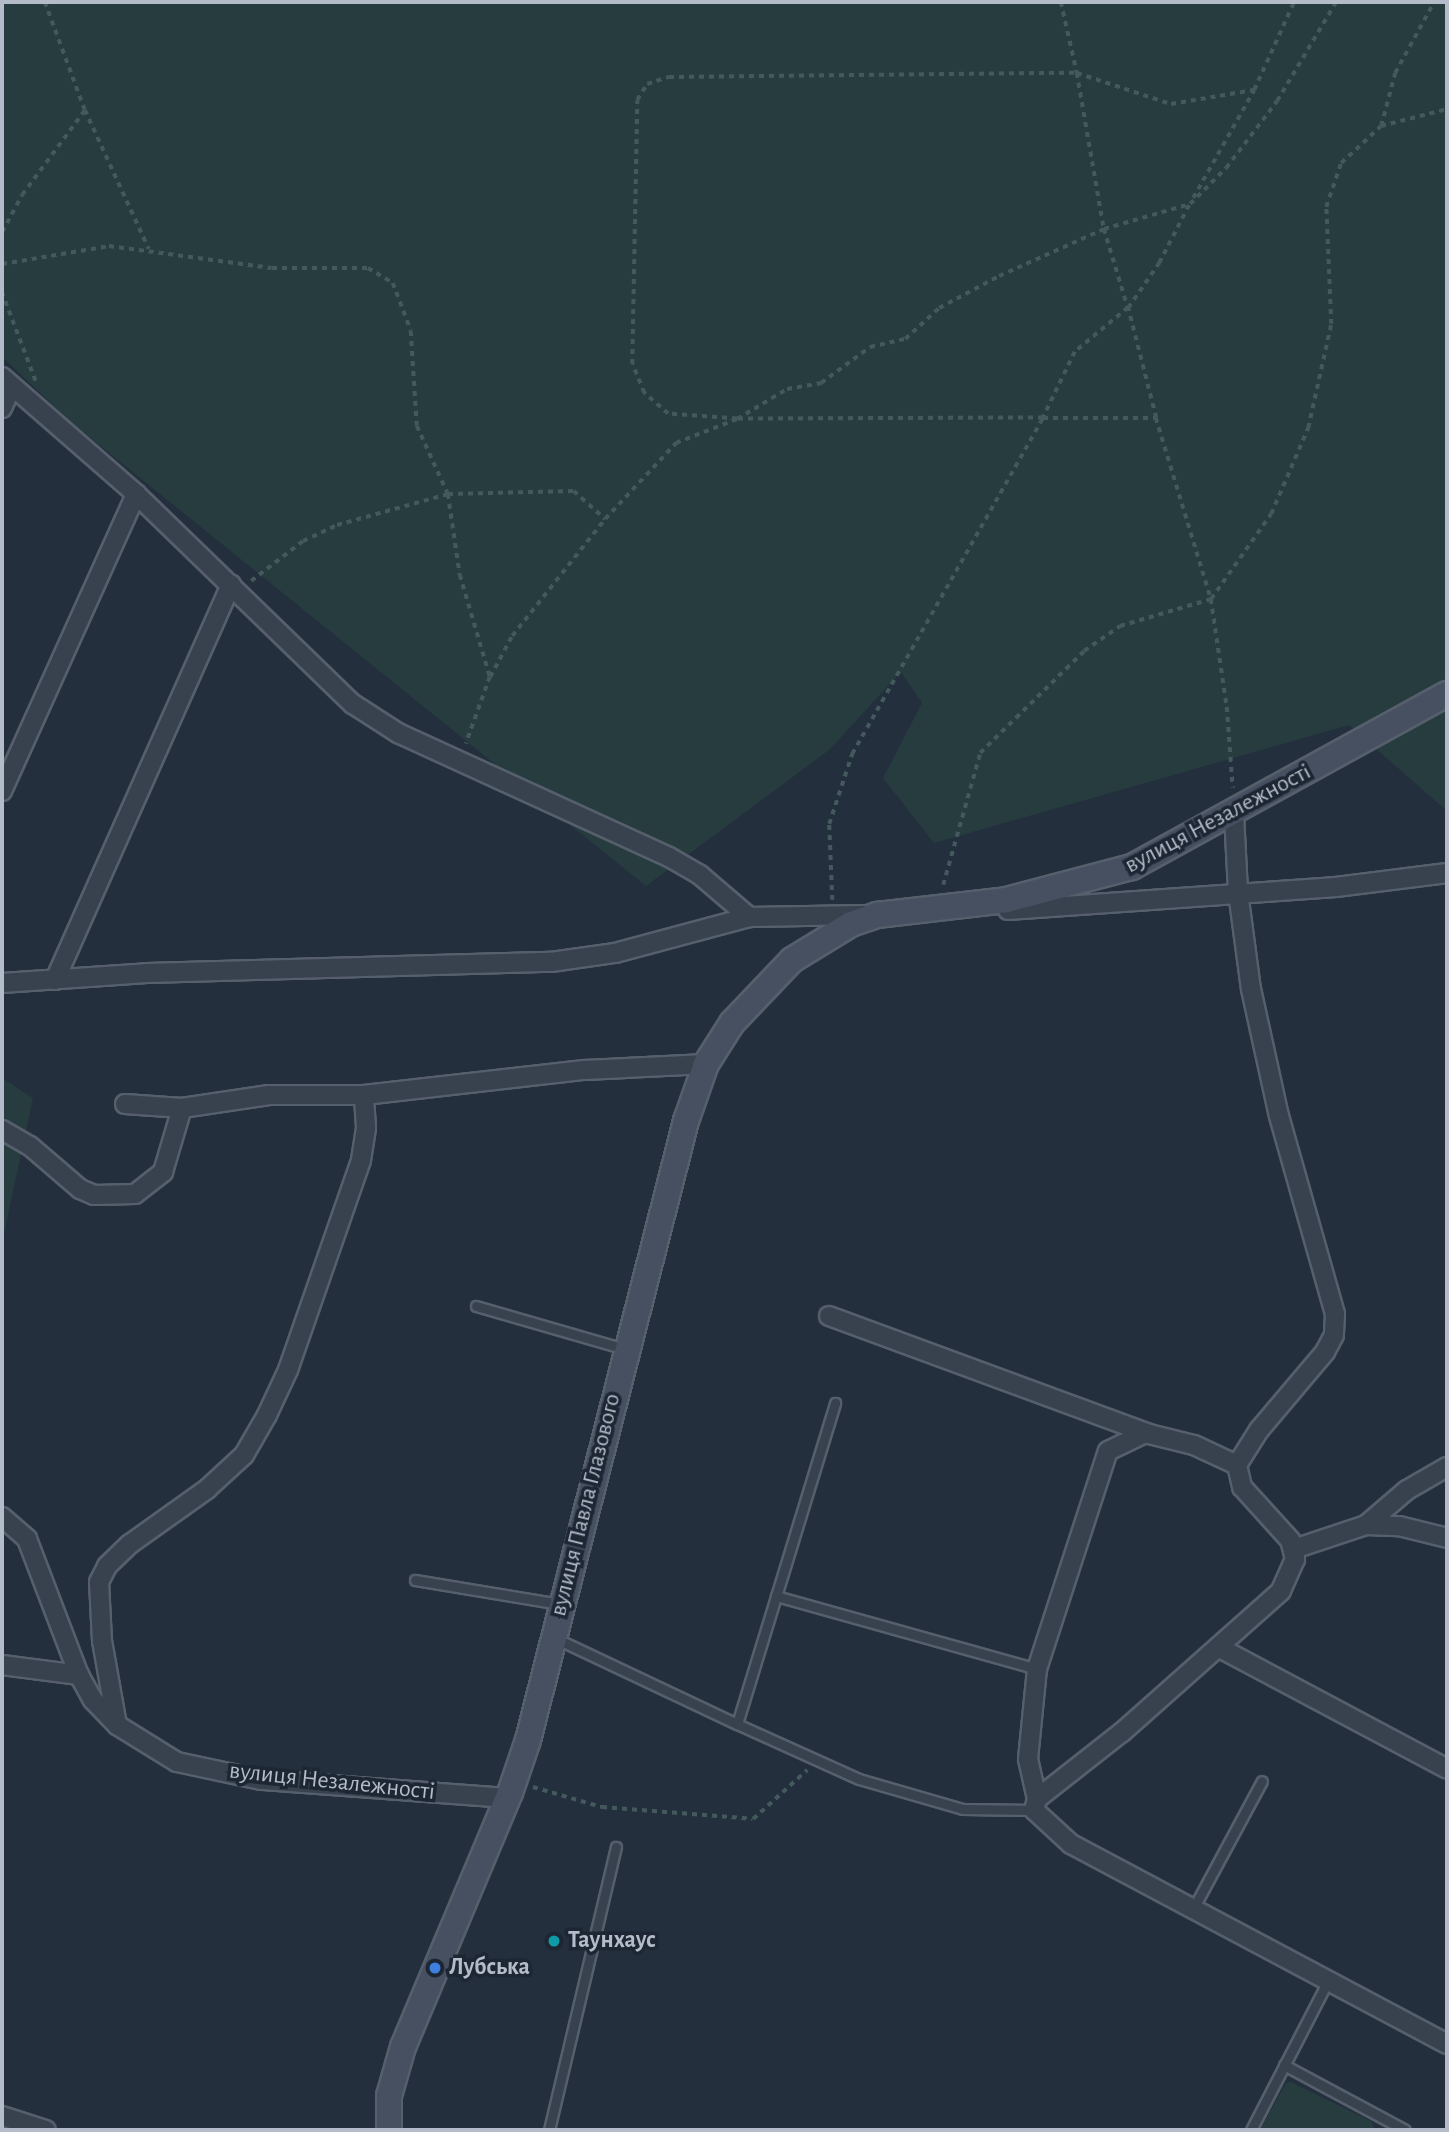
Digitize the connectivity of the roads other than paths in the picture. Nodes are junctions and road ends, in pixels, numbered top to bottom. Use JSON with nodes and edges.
{"nodes":[{"id":1,"x":7,"y":381,"type":"edge"},
{"id":2,"x":2,"y":408,"type":"edge"},
{"id":3,"x":136,"y":494,"type":"junction"},
{"id":4,"x":235,"y":588,"type":"junction"},
{"id":5,"x":1447,"y":694,"type":"edge"},
{"id":6,"x":2,"y":791,"type":"edge"},
{"id":7,"x":1234,"y":815,"type":"junction"},
{"id":8,"x":1447,"y":873,"type":"edge"},
{"id":9,"x":1238,"y":891,"type":"junction"},
{"id":10,"x":1008,"y":910,"type":"dead end"},
{"id":11,"x":749,"y":918,"type":"junction"},
{"id":12,"x":842,"y":920,"type":"junction"},
{"id":13,"x":55,"y":980,"type":"junction"},
{"id":14,"x":2,"y":983,"type":"edge"},
{"id":15,"x":706,"y":1064,"type":"junction"},
{"id":16,"x":364,"y":1095,"type":"junction"},
{"id":17,"x":125,"y":1104,"type":"dead end"},
{"id":18,"x":182,"y":1108,"type":"junction"},
{"id":19,"x":2,"y":1130,"type":"edge"},
{"id":20,"x":476,"y":1306,"type":"dead end"},
{"id":21,"x":829,"y":1316,"type":"dead end"},
{"id":22,"x":625,"y":1349,"type":"junction"},
{"id":23,"x":835,"y":1403,"type":"dead end"},
{"id":24,"x":1149,"y":1434,"type":"junction"},
{"id":25,"x":1237,"y":1465,"type":"junction"},
{"id":26,"x":1447,"y":1466,"type":"edge"},
{"id":27,"x":2,"y":1517,"type":"edge"},
{"id":28,"x":1366,"y":1525,"type":"junction"},
{"id":29,"x":1447,"y":1538,"type":"edge"},
{"id":30,"x":1294,"y":1549,"type":"junction"},
{"id":31,"x":415,"y":1580,"type":"dead end"},
{"id":32,"x":776,"y":1596,"type":"junction"},
{"id":33,"x":562,"y":1605,"type":"junction"},
{"id":34,"x":554,"y":1637,"type":"junction"},
{"id":35,"x":1218,"y":1647,"type":"junction"},
{"id":36,"x":2,"y":1665,"type":"edge"},
{"id":37,"x":1037,"y":1669,"type":"junction"},
{"id":38,"x":79,"y":1675,"type":"junction"},
{"id":39,"x":737,"y":1724,"type":"junction"},
{"id":40,"x":117,"y":1725,"type":"junction"},
{"id":41,"x":1447,"y":1769,"type":"edge"},
{"id":42,"x":1262,"y":1781,"type":"dead end"},
{"id":43,"x":511,"y":1790,"type":"junction"},
{"id":44,"x":1035,"y":1805,"type":"junction"},
{"id":45,"x":616,"y":1847,"type":"dead end"},
{"id":46,"x":1193,"y":1909,"type":"junction"},
{"id":47,"x":1328,"y":1981,"type":"junction"},
{"id":48,"x":1447,"y":2044,"type":"edge"},
{"id":49,"x":1284,"y":2065,"type":"junction"},
{"id":50,"x":389,"y":2096,"type":"junction"},
{"id":51,"x":2,"y":2116,"type":"edge"},
{"id":52,"x":1389,"y":2127,"type":"edge"},
{"id":53,"x":46,"y":2130,"type":"edge"},
{"id":54,"x":376,"y":2130,"type":"edge"},
{"id":55,"x":389,"y":2130,"type":"edge"},
{"id":56,"x":549,"y":2130,"type":"edge"},
{"id":57,"x":1251,"y":2130,"type":"edge"},
{"id":58,"x":1405,"y":2130,"type":"edge"}],
"edges":[{"from":1,"to":2,"type":"street"},
{"from":1,"to":3,"type":"street"},
{"from":3,"to":4,"type":"street"},
{"from":3,"to":6,"type":"street"},
{"from":4,"to":11,"type":"street"},
{"from":4,"to":13,"type":"street"},
{"from":5,"to":7,"type":"main road","name":"вулиця Незалежності"},
{"from":7,"to":9,"type":"street"},
{"from":7,"to":12,"type":"main road","name":"вулиця Незалежності"},
{"from":8,"to":9,"type":"street"},
{"from":9,"to":10,"type":"street"},
{"from":9,"to":25,"type":"street"},
{"from":11,"to":12,"type":"street"},
{"from":11,"to":13,"type":"street"},
{"from":12,"to":15,"type":"main road","name":"вулиця Павла Глазового"},
{"from":13,"to":14,"type":"street"},
{"from":15,"to":16,"type":"street"},
{"from":15,"to":22,"type":"main road","name":"вулиця Павла Глазового"},
{"from":16,"to":18,"type":"street"},
{"from":16,"to":40,"type":"street"},
{"from":17,"to":18,"type":"street"},
{"from":18,"to":19,"type":"street"},
{"from":20,"to":22,"type":"lane"},
{"from":21,"to":24,"type":"street"},
{"from":22,"to":33,"type":"main road","name":"вулиця Павла Глазового"},
{"from":23,"to":32,"type":"lane"},
{"from":24,"to":25,"type":"street"},
{"from":24,"to":37,"type":"street"},
{"from":25,"to":30,"type":"street"},
{"from":26,"to":28,"type":"street"},
{"from":27,"to":38,"type":"street","name":"вулиця Незалежності"},
{"from":28,"to":29,"type":"street"},
{"from":28,"to":30,"type":"street"},
{"from":30,"to":35,"type":"street"},
{"from":31,"to":33,"type":"lane"},
{"from":32,"to":37,"type":"lane"},
{"from":32,"to":39,"type":"lane"},
{"from":33,"to":34,"type":"main road","name":"вулиця Павла Глазового"},
{"from":34,"to":39,"type":"lane"},
{"from":34,"to":43,"type":"main road","name":"вулиця Павла Глазового"},
{"from":35,"to":41,"type":"street"},
{"from":35,"to":44,"type":"street"},
{"from":36,"to":38,"type":"street"},
{"from":37,"to":44,"type":"street"},
{"from":38,"to":40,"type":"street","name":"вулиця Незалежності"},
{"from":39,"to":44,"type":"lane"},
{"from":40,"to":43,"type":"street","name":"вулиця Незалежності"},
{"from":42,"to":46,"type":"lane"},
{"from":43,"to":50,"type":"main road","name":"вулиця Павла Глазового"},
{"from":44,"to":46,"type":"street"},
{"from":45,"to":56,"type":"lane"},
{"from":46,"to":47,"type":"street"},
{"from":47,"to":48,"type":"street"},
{"from":47,"to":49,"type":"lane"},
{"from":49,"to":52,"type":"lane"},
{"from":49,"to":57,"type":"lane"},
{"from":50,"to":54,"type":"street","name":"вулиця Павла Глазового"},
{"from":50,"to":55,"type":"main road"},
{"from":51,"to":53,"type":"street"},
{"from":52,"to":58,"type":"lane"}]}
